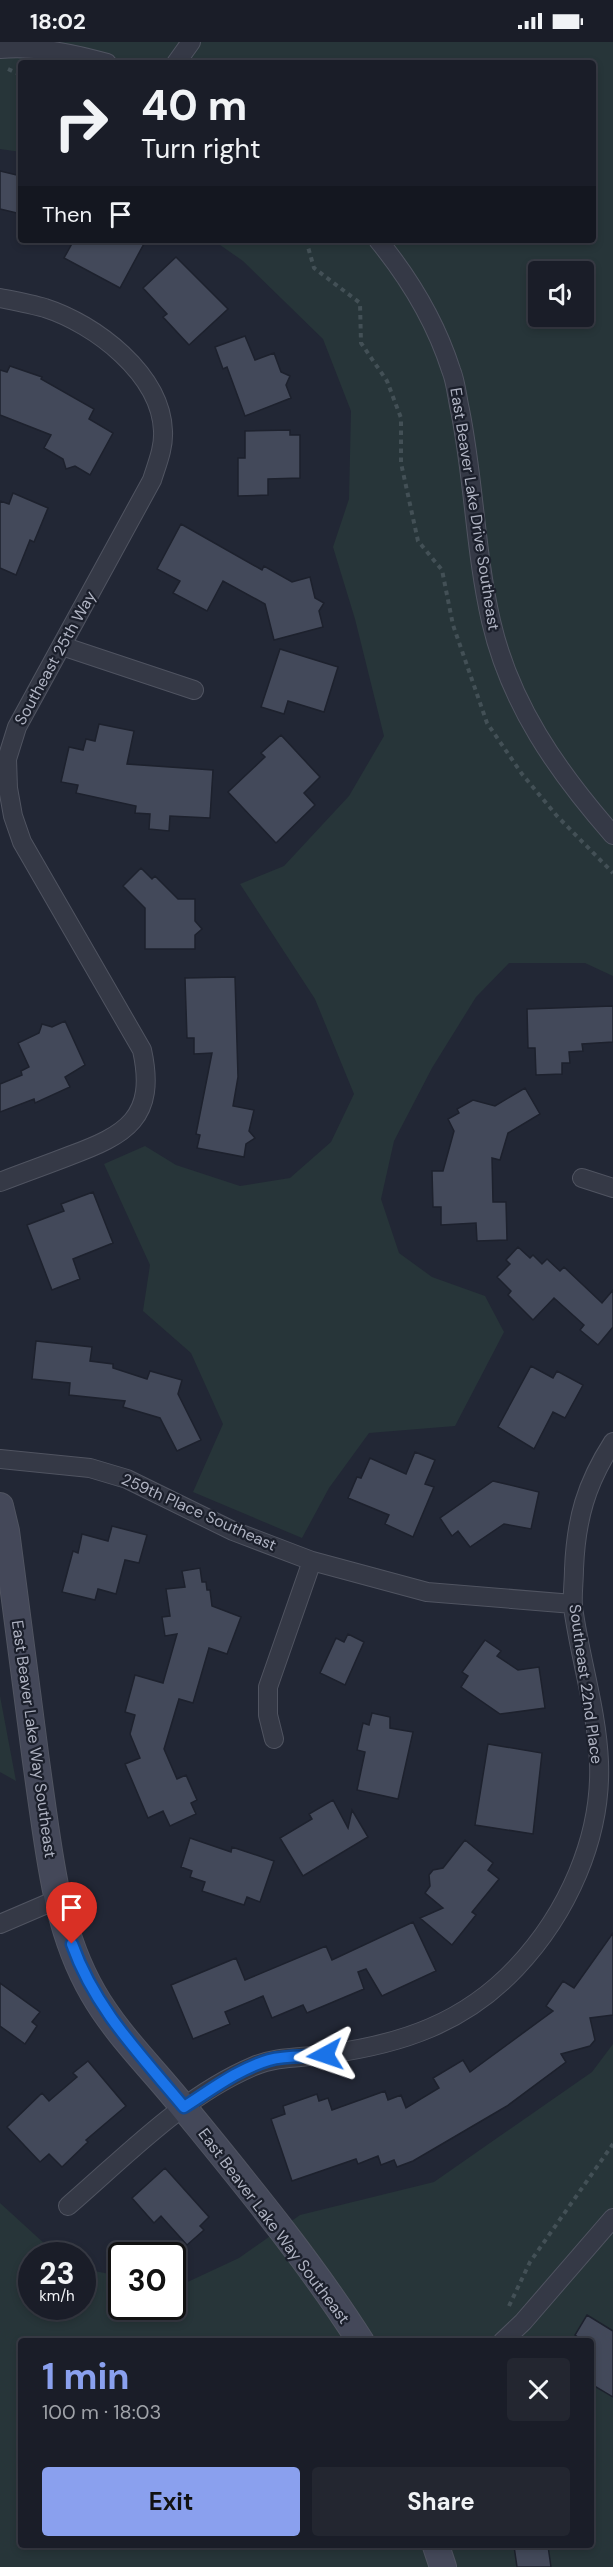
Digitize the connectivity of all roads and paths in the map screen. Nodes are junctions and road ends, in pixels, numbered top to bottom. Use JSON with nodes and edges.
{"nodes":[{"id":1,"x":191,"y":42,"type":"edge"},
{"id":2,"x":0,"y":49,"type":"edge"},
{"id":3,"x":96,"y":60,"type":"edge"},
{"id":4,"x":178,"y":60,"type":"edge"},
{"id":5,"x":3,"y":68,"type":"dead end"},
{"id":6,"x":18,"y":74,"type":"edge"},
{"id":7,"x":307,"y":243,"type":"edge"},
{"id":8,"x":380,"y":243,"type":"edge"},
{"id":9,"x":0,"y":298,"type":"edge"},
{"id":10,"x":62,"y":646,"type":"junction"},
{"id":11,"x":194,"y":690,"type":"dead end"},
{"id":12,"x":613,"y":835,"type":"edge"},
{"id":13,"x":613,"y":873,"type":"edge"},
{"id":14,"x":582,"y":1178,"type":"dead end"},
{"id":15,"x":0,"y":1182,"type":"edge"},
{"id":16,"x":613,"y":1188,"type":"edge"},
{"id":17,"x":613,"y":1442,"type":"edge"},
{"id":18,"x":0,"y":1459,"type":"edge"},
{"id":19,"x":0,"y":1506,"type":"edge"},
{"id":20,"x":312,"y":1561,"type":"junction"},
{"id":21,"x":573,"y":1604,"type":"junction"},
{"id":22,"x":274,"y":1739,"type":"dead end"},
{"id":23,"x":56,"y":1900,"type":"junction"},
{"id":24,"x":0,"y":1924,"type":"edge"},
{"id":25,"x":184,"y":2107,"type":"junction"},
{"id":26,"x":613,"y":2144,"type":"edge"},
{"id":27,"x":68,"y":2206,"type":"dead end"},
{"id":28,"x":613,"y":2218,"type":"edge"},
{"id":29,"x":359,"y":2338,"type":"edge"},
{"id":30,"x":503,"y":2338,"type":"edge"},
{"id":31,"x":505,"y":2338,"type":"edge"},
{"id":32,"x":437,"y":2548,"type":"edge"},
{"id":33,"x":443,"y":2567,"type":"edge"}],
"edges":[{"from":1,"to":4,"type":"street"},
{"from":2,"to":3,"type":"street"},
{"from":5,"to":6,"type":"path"},
{"from":7,"to":13,"type":"path"},
{"from":8,"to":12,"type":"street","name":"East Beaver Lake Drive Southeast"},
{"from":9,"to":10,"type":"street","name":"Southeast 25th Way"},
{"from":10,"to":11,"type":"street"},
{"from":10,"to":15,"type":"street","name":"Southeast 25th Way"},
{"from":14,"to":16,"type":"street"},
{"from":17,"to":21,"type":"street","name":"Southeast 22nd Place"},
{"from":18,"to":20,"type":"street","name":"259th Place Southeast"},
{"from":19,"to":23,"type":"street","name":"East Beaver Lake Way Southeast"},
{"from":20,"to":21,"type":"street","name":"259th Place Southeast"},
{"from":20,"to":22,"type":"street"},
{"from":21,"to":25,"type":"street","name":"Southeast 22nd Place"},
{"from":23,"to":24,"type":"street"},
{"from":23,"to":25,"type":"street","name":"East Beaver Lake Way Southeast"},
{"from":25,"to":27,"type":"street","name":"Southeast 22nd Place"},
{"from":25,"to":29,"type":"street","name":"East Beaver Lake Way Southeast"},
{"from":26,"to":30,"type":"path"},
{"from":28,"to":31,"type":"street"},
{"from":32,"to":33,"type":"street"}]}
